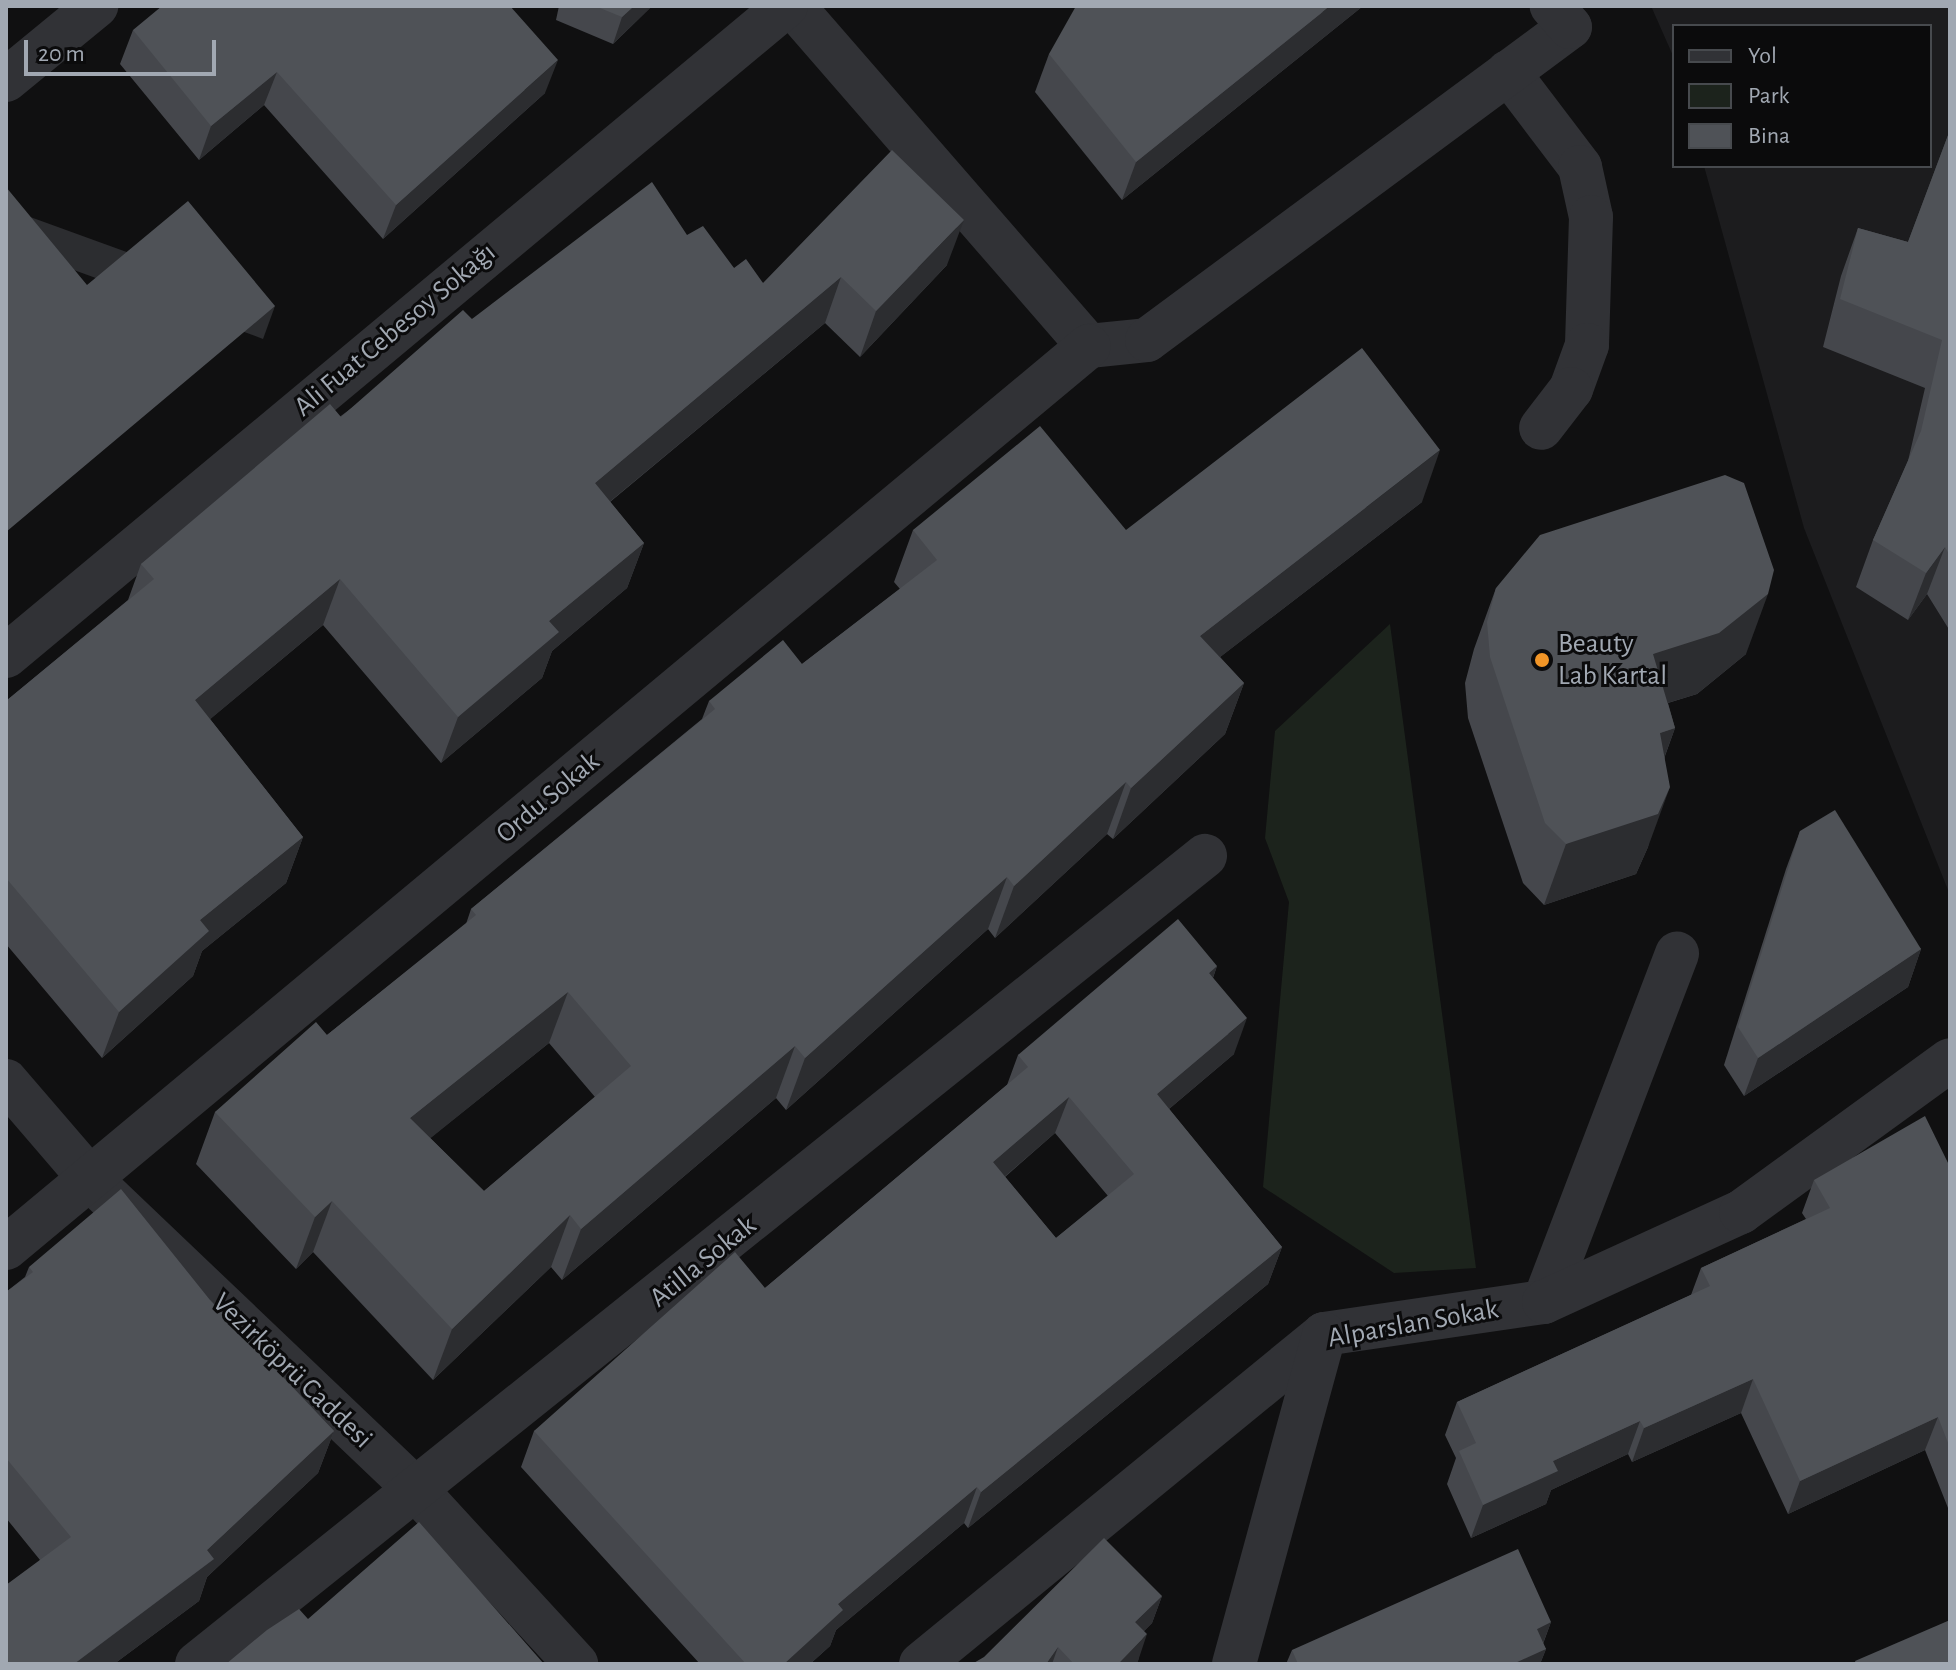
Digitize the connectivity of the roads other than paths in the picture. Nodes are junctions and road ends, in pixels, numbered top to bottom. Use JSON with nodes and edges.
{"nodes":[{"id":1,"x":96,"y":6,"type":"edge"},
{"id":2,"x":786,"y":6,"type":"edge"},
{"id":3,"x":793,"y":6,"type":"edge"},
{"id":4,"x":1552,"y":6,"type":"edge"},
{"id":5,"x":1508,"y":72,"type":"junction"},
{"id":6,"x":6,"y":80,"type":"edge"},
{"id":7,"x":1089,"y":346,"type":"junction"},
{"id":8,"x":1541,"y":428,"type":"dead end"},
{"id":9,"x":6,"y":656,"type":"edge"},
{"id":10,"x":1205,"y":856,"type":"dead end"},
{"id":11,"x":1677,"y":953,"type":"dead end"},
{"id":12,"x":1950,"y":1060,"type":"edge"},
{"id":13,"x":6,"y":1081,"type":"edge"},
{"id":14,"x":93,"y":1182,"type":"junction"},
{"id":15,"x":6,"y":1248,"type":"edge"},
{"id":16,"x":1544,"y":1302,"type":"junction"},
{"id":17,"x":1324,"y":1334,"type":"junction"},
{"id":18,"x":418,"y":1492,"type":"junction"},
{"id":19,"x":197,"y":1664,"type":"edge"},
{"id":20,"x":576,"y":1664,"type":"edge"},
{"id":21,"x":921,"y":1664,"type":"edge"},
{"id":22,"x":1234,"y":1664,"type":"edge"}],
"edges":[{"from":1,"to":6,"type":"street"},
{"from":2,"to":9,"type":"street","name":"Ali Fuat Cebesoy Sokağı"},
{"from":3,"to":7,"type":"street"},
{"from":4,"to":5,"type":"street"},
{"from":5,"to":7,"type":"street"},
{"from":5,"to":8,"type":"street"},
{"from":7,"to":14,"type":"street","name":"Ordu Sokak"},
{"from":10,"to":18,"type":"street","name":"Atilla Sokak"},
{"from":11,"to":16,"type":"street"},
{"from":12,"to":16,"type":"street","name":"Alparslan Sokak"},
{"from":13,"to":14,"type":"street","name":"Vezirköprü Caddesi"},
{"from":14,"to":15,"type":"street","name":"Ordu Sokak"},
{"from":14,"to":18,"type":"street","name":"Vezirköprü Caddesi"},
{"from":16,"to":17,"type":"street","name":"Alparslan Sokak"},
{"from":17,"to":21,"type":"street","name":"Alparslan Sokak"},
{"from":17,"to":22,"type":"street"},
{"from":18,"to":19,"type":"street","name":"Atilla Sokak"},
{"from":18,"to":20,"type":"street","name":"Vezirköprü Caddesi"}]}
